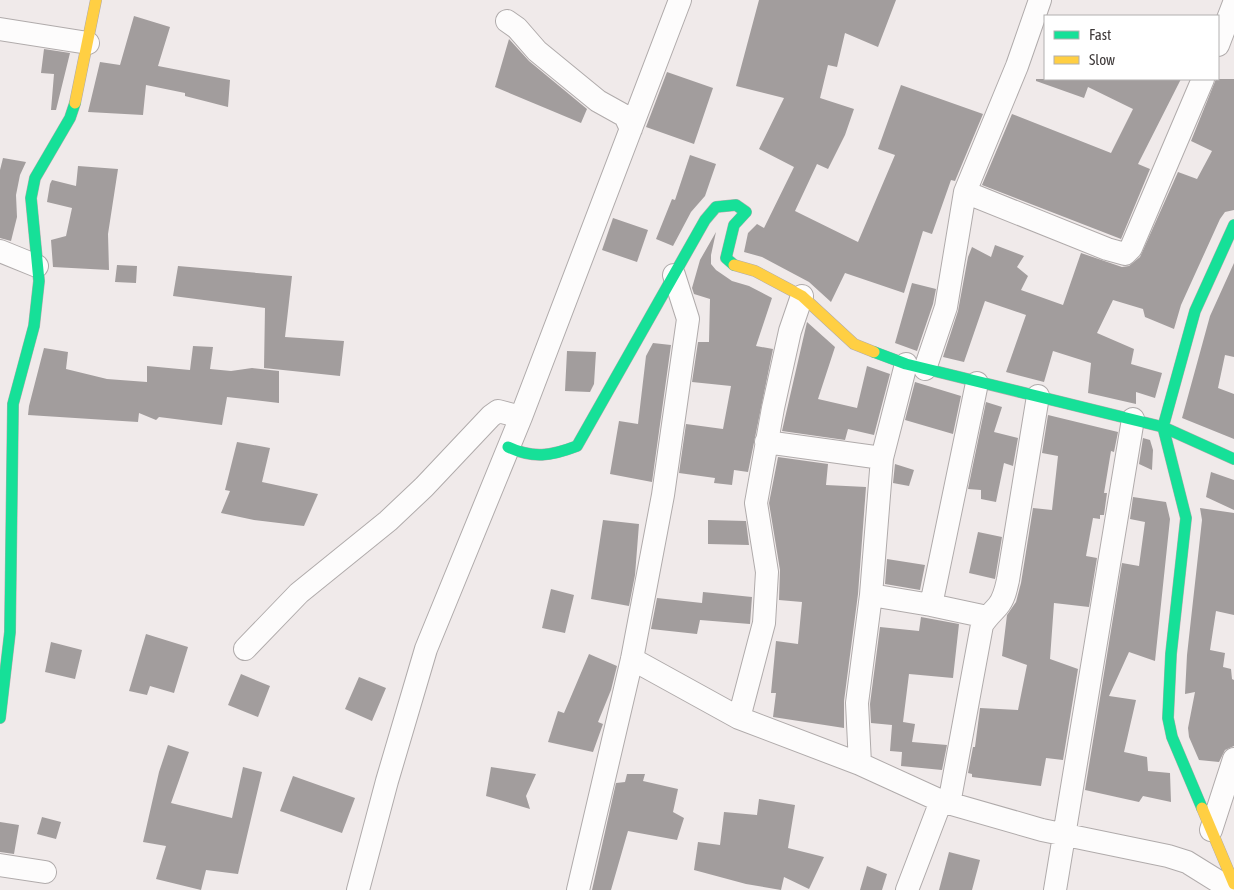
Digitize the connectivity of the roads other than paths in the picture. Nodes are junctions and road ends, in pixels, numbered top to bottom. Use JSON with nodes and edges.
{"nodes":[{"id":1,"x":96,"y":0,"type":"edge"},
{"id":2,"x":680,"y":0,"type":"edge"},
{"id":3,"x":1040,"y":0,"type":"edge"},
{"id":4,"x":1230,"y":10,"type":"edge"},
{"id":5,"x":507,"y":21,"type":"dead end"},
{"id":6,"x":0,"y":28,"type":"edge"},
{"id":7,"x":1219,"y":42,"type":"edge"},
{"id":8,"x":88,"y":43,"type":"junction"},
{"id":9,"x":1204,"y":80,"type":"edge"},
{"id":10,"x":631,"y":129,"type":"junction"},
{"id":11,"x":965,"y":192,"type":"junction"},
{"id":12,"x":1234,"y":225,"type":"edge"},
{"id":13,"x":0,"y":251,"type":"edge"},
{"id":14,"x":37,"y":266,"type":"junction"},
{"id":15,"x":674,"y":275,"type":"junction"},
{"id":16,"x":802,"y":296,"type":"junction"},
{"id":17,"x":915,"y":366,"type":"junction"},
{"id":18,"x":977,"y":383,"type":"junction"},
{"id":19,"x":1038,"y":396,"type":"junction"},
{"id":20,"x":6,"y":403,"type":"edge"},
{"id":21,"x":521,"y":417,"type":"junction"},
{"id":22,"x":1133,"y":419,"type":"junction"},
{"id":23,"x":1163,"y":427,"type":"junction"},
{"id":24,"x":766,"y":442,"type":"junction"},
{"id":25,"x":508,"y":447,"type":"junction"},
{"id":26,"x":882,"y":458,"type":"junction"},
{"id":27,"x":1234,"y":459,"type":"edge"},
{"id":28,"x":6,"y":525,"type":"edge"},
{"id":29,"x":871,"y":595,"type":"junction"},
{"id":30,"x":931,"y":605,"type":"junction"},
{"id":31,"x":987,"y":617,"type":"junction"},
{"id":32,"x":245,"y":649,"type":"dead end"},
{"id":33,"x":632,"y":659,"type":"junction"},
{"id":34,"x":0,"y":718,"type":"edge"},
{"id":35,"x":739,"y":718,"type":"junction"},
{"id":36,"x":1234,"y":759,"type":"edge"},
{"id":37,"x":860,"y":764,"type":"junction"},
{"id":38,"x":945,"y":802,"type":"junction"},
{"id":39,"x":1211,"y":830,"type":"junction"},
{"id":40,"x":1063,"y":832,"type":"junction"},
{"id":41,"x":0,"y":865,"type":"edge"},
{"id":42,"x":45,"y":872,"type":"dead end"},
{"id":43,"x":1234,"y":884,"type":"edge"},
{"id":44,"x":358,"y":890,"type":"edge"},
{"id":45,"x":578,"y":890,"type":"edge"},
{"id":46,"x":907,"y":890,"type":"edge"},
{"id":47,"x":1055,"y":890,"type":"edge"},
{"id":48,"x":1232,"y":890,"type":"edge"}],
"edges":[{"from":1,"to":8,"type":"street"},
{"from":2,"to":10,"type":"street"},
{"from":3,"to":11,"type":"street"},
{"from":4,"to":7,"type":"street"},
{"from":5,"to":10,"type":"street"},
{"from":6,"to":8,"type":"street"},
{"from":8,"to":14,"type":"street"},
{"from":9,"to":11,"type":"street"},
{"from":10,"to":21,"type":"street"},
{"from":11,"to":17,"type":"street"},
{"from":12,"to":23,"type":"street"},
{"from":13,"to":14,"type":"street"},
{"from":14,"to":20,"type":"street"},
{"from":15,"to":16,"type":"street"},
{"from":15,"to":25,"type":"street"},
{"from":15,"to":33,"type":"street"},
{"from":16,"to":17,"type":"street"},
{"from":16,"to":24,"type":"street"},
{"from":17,"to":18,"type":"street"},
{"from":17,"to":26,"type":"street"},
{"from":18,"to":19,"type":"street"},
{"from":18,"to":30,"type":"street"},
{"from":19,"to":22,"type":"street"},
{"from":19,"to":31,"type":"street"},
{"from":20,"to":28,"type":"street"},
{"from":21,"to":25,"type":"street"},
{"from":21,"to":32,"type":"street"},
{"from":22,"to":23,"type":"street"},
{"from":22,"to":40,"type":"street"},
{"from":23,"to":27,"type":"street"},
{"from":23,"to":39,"type":"street"},
{"from":24,"to":26,"type":"street"},
{"from":24,"to":35,"type":"street"},
{"from":25,"to":44,"type":"street"},
{"from":26,"to":29,"type":"street"},
{"from":28,"to":34,"type":"street"},
{"from":29,"to":30,"type":"street"},
{"from":29,"to":37,"type":"street"},
{"from":30,"to":31,"type":"street"},
{"from":31,"to":38,"type":"street"},
{"from":33,"to":35,"type":"street"},
{"from":33,"to":45,"type":"street"},
{"from":35,"to":37,"type":"street"},
{"from":36,"to":39,"type":"street"},
{"from":37,"to":38,"type":"street"},
{"from":38,"to":40,"type":"street"},
{"from":38,"to":46,"type":"street"},
{"from":39,"to":43,"type":"street"},
{"from":40,"to":47,"type":"street"},
{"from":40,"to":48,"type":"street"},
{"from":41,"to":42,"type":"street"}]}
